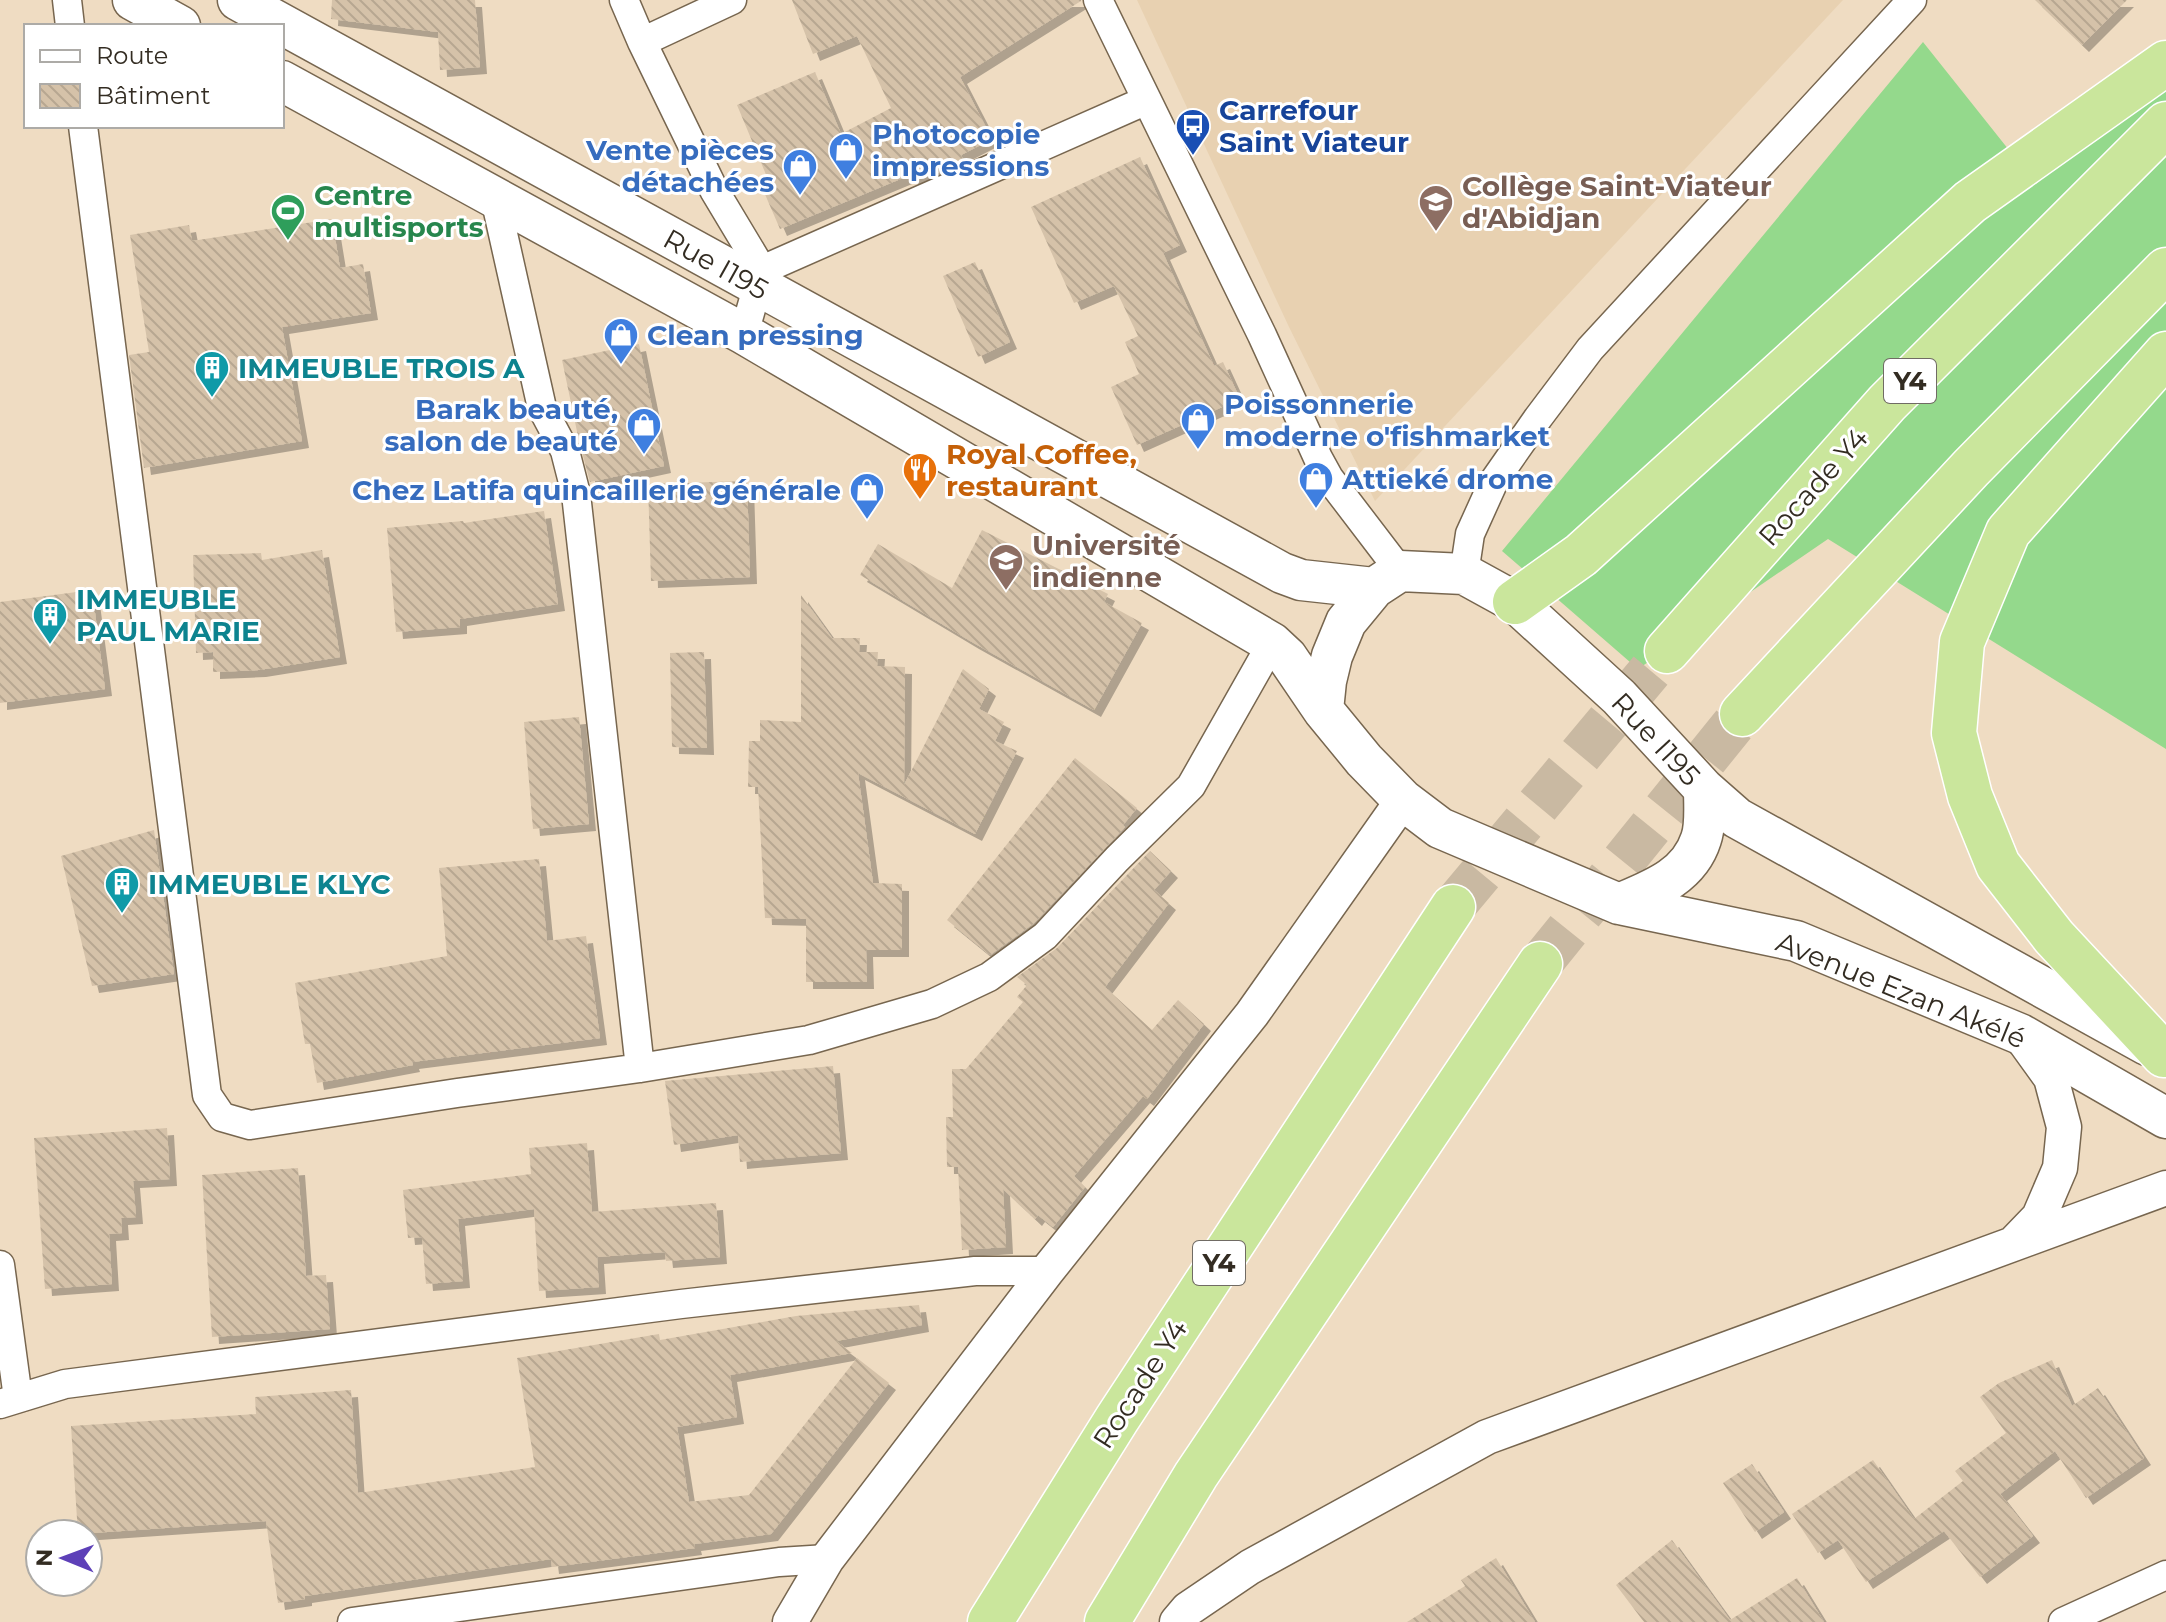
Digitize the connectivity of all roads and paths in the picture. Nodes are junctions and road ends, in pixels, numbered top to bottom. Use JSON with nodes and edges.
{"nodes":[{"id":1,"x":67,"y":0,"type":"edge"},
{"id":2,"x":133,"y":0,"type":"edge"},
{"id":3,"x":238,"y":0,"type":"edge"},
{"id":4,"x":624,"y":0,"type":"edge"},
{"id":5,"x":732,"y":0,"type":"edge"},
{"id":6,"x":1098,"y":0,"type":"edge"},
{"id":7,"x":1912,"y":0,"type":"edge"},
{"id":8,"x":70,"y":24,"type":"edge"},
{"id":9,"x":176,"y":24,"type":"edge"},
{"id":10,"x":283,"y":24,"type":"edge"},
{"id":11,"x":284,"y":24,"type":"edge"},
{"id":12,"x":642,"y":42,"type":"junction"},
{"id":13,"x":2166,"y":63,"type":"edge"},
{"id":14,"x":284,"y":82,"type":"edge"},
{"id":15,"x":1147,"y":100,"type":"junction"},
{"id":16,"x":2166,"y":124,"type":"edge"},
{"id":17,"x":83,"y":128,"type":"edge"},
{"id":18,"x":495,"y":198,"type":"junction"},
{"id":19,"x":2166,"y":270,"type":"edge"},
{"id":20,"x":760,"y":278,"type":"junction"},
{"id":21,"x":744,"y":334,"type":"junction"},
{"id":22,"x":2166,"y":354,"type":"edge"},
{"id":23,"x":1464,"y":574,"type":"junction"},
{"id":24,"x":1387,"y":579,"type":"junction"},
{"id":25,"x":1515,"y":602,"type":"junction"},
{"id":26,"x":1272,"y":643,"type":"junction"},
{"id":27,"x":1667,"y":651,"type":"tunnel mouth"},
{"id":28,"x":1323,"y":710,"type":"junction"},
{"id":29,"x":1742,"y":714,"type":"tunnel mouth"},
{"id":30,"x":1704,"y":789,"type":"junction"},
{"id":31,"x":1403,"y":800,"type":"junction"},
{"id":32,"x":1619,"y":904,"type":"junction"},
{"id":33,"x":1453,"y":907,"type":"tunnel mouth"},
{"id":34,"x":1540,"y":964,"type":"tunnel mouth"},
{"id":35,"x":2020,"y":1034,"type":"junction"},
{"id":36,"x":2165,"y":1055,"type":"edge"},
{"id":37,"x":640,"y":1068,"type":"junction"},
{"id":38,"x":2166,"y":1118,"type":"edge"},
{"id":39,"x":2166,"y":1188,"type":"edge"},
{"id":40,"x":2013,"y":1244,"type":"junction"},
{"id":41,"x":0,"y":1265,"type":"edge"},
{"id":42,"x":1047,"y":1271,"type":"junction"},
{"id":43,"x":9,"y":1401,"type":"edge"},
{"id":44,"x":827,"y":1559,"type":"junction"},
{"id":45,"x":2166,"y":1575,"type":"edge"},
{"id":46,"x":352,"y":1622,"type":"edge"},
{"id":47,"x":790,"y":1622,"type":"edge"},
{"id":48,"x":990,"y":1622,"type":"edge"},
{"id":49,"x":1107,"y":1622,"type":"edge"},
{"id":50,"x":1177,"y":1622,"type":"edge"},
{"id":51,"x":2063,"y":1622,"type":"edge"}],
"edges":[{"from":1,"to":8,"type":"street"},
{"from":2,"to":9,"type":"main road"},
{"from":3,"to":10,"type":"main road","name":"Rue I195"},
{"from":4,"to":12,"type":"street"},
{"from":5,"to":12,"type":"street"},
{"from":6,"to":15,"type":"street"},
{"from":7,"to":23,"type":"street"},
{"from":11,"to":20,"type":"main road","name":"Rue I195"},
{"from":12,"to":20,"type":"street"},
{"from":13,"to":25,"type":"highway"},
{"from":14,"to":18,"type":"main road","name":"Rue I195"},
{"from":15,"to":20,"type":"street"},
{"from":15,"to":24,"type":"street"},
{"from":16,"to":27,"type":"highway","name":"Rocade Y4","number":"Y4"},
{"from":17,"to":37,"type":"street"},
{"from":18,"to":21,"type":"main road","name":"Rue I195"},
{"from":18,"to":37,"type":"street"},
{"from":19,"to":29,"type":"highway"},
{"from":20,"to":21,"type":"street"},
{"from":20,"to":24,"type":"main road","name":"Rue I195"},
{"from":21,"to":26,"type":"main road","name":"Rue I195"},
{"from":22,"to":36,"type":"highway"},
{"from":23,"to":24,"type":"main road","name":"Rue I195"},
{"from":23,"to":25,"type":"main road","name":"Rue I195"},
{"from":24,"to":28,"type":"main road"},
{"from":25,"to":30,"type":"main road","name":"Rue I195"},
{"from":26,"to":28,"type":"main road","name":"Rue I195"},
{"from":26,"to":37,"type":"street"},
{"from":28,"to":31,"type":"main road","name":"Rue I195"},
{"from":30,"to":32,"type":"main road","name":"Rue I195"},
{"from":30,"to":36,"type":"main road","name":"Avenue Ezan Akélé"},
{"from":31,"to":32,"type":"main road","name":"Rue I195"},
{"from":31,"to":42,"type":"street"},
{"from":32,"to":35,"type":"main road","name":"Avenue Ezan Akélé"},
{"from":33,"to":48,"type":"highway","name":"Rocade Y4","number":"Y4"},
{"from":34,"to":49,"type":"highway"},
{"from":35,"to":38,"type":"main road","name":"Avenue Ezan Akélé"},
{"from":35,"to":40,"type":"street"},
{"from":39,"to":40,"type":"street"},
{"from":40,"to":50,"type":"street"},
{"from":41,"to":43,"type":"street"},
{"from":42,"to":43,"type":"street"},
{"from":42,"to":44,"type":"street"},
{"from":44,"to":46,"type":"street"},
{"from":44,"to":47,"type":"street"},
{"from":45,"to":51,"type":"street"}]}
